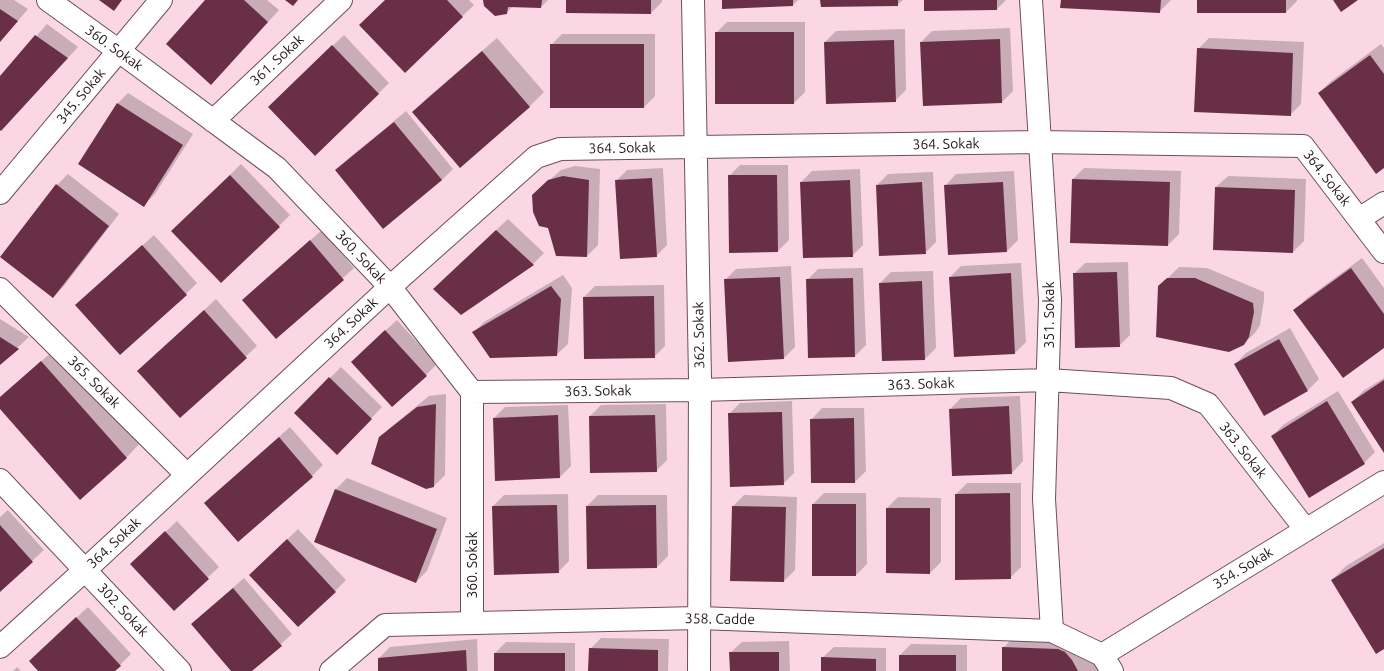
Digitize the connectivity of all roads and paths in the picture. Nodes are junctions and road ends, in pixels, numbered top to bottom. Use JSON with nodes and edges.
{"nodes":[{"id":1,"x":48,"y":0,"type":"edge"},
{"id":2,"x":161,"y":0,"type":"edge"},
{"id":3,"x":342,"y":0,"type":"edge"},
{"id":4,"x":693,"y":0,"type":"edge"},
{"id":5,"x":1030,"y":0,"type":"edge"},
{"id":6,"x":119,"y":51,"type":"junction"},
{"id":7,"x":213,"y":121,"type":"junction"},
{"id":8,"x":1039,"y":142,"type":"junction"},
{"id":9,"x":696,"y":147,"type":"junction"},
{"id":10,"x":0,"y":193,"type":"edge"},
{"id":11,"x":1384,"y":202,"type":"edge"},
{"id":12,"x":1359,"y":219,"type":"junction"},
{"id":13,"x":1384,"y":252,"type":"edge"},
{"id":14,"x":390,"y":287,"type":"junction"},
{"id":15,"x":0,"y":289,"type":"edge"},
{"id":16,"x":1048,"y":380,"type":"junction"},
{"id":17,"x":700,"y":390,"type":"junction"},
{"id":18,"x":472,"y":392,"type":"junction"},
{"id":19,"x":187,"y":475,"type":"junction"},
{"id":20,"x":0,"y":480,"type":"edge"},
{"id":21,"x":1384,"y":482,"type":"edge"},
{"id":22,"x":1306,"y":530,"type":"junction"},
{"id":23,"x":85,"y":570,"type":"junction"},
{"id":24,"x":699,"y":618,"type":"junction"},
{"id":25,"x":472,"y":623,"type":"junction"},
{"id":26,"x":1052,"y":631,"type":"junction"},
{"id":27,"x":0,"y":647,"type":"edge"},
{"id":28,"x":1107,"y":663,"type":"edge"},
{"id":29,"x":180,"y":671,"type":"edge"},
{"id":30,"x":331,"y":671,"type":"edge"},
{"id":31,"x":698,"y":671,"type":"edge"}],
"edges":[{"from":1,"to":6,"type":"street","name":"360. Sokak"},
{"from":2,"to":6,"type":"street","name":"345. Sokak"},
{"from":3,"to":7,"type":"street","name":"361. Sokak"},
{"from":4,"to":9,"type":"street","name":"362. Sokak"},
{"from":5,"to":8,"type":"street","name":"351. Sokak"},
{"from":6,"to":7,"type":"street","name":"360. Sokak"},
{"from":6,"to":10,"type":"street","name":"345. Sokak"},
{"from":7,"to":14,"type":"street","name":"360. Sokak"},
{"from":8,"to":9,"type":"street","name":"364. Sokak"},
{"from":8,"to":12,"type":"street","name":"364. Sokak"},
{"from":8,"to":16,"type":"street","name":"351. Sokak"},
{"from":9,"to":14,"type":"street","name":"364. Sokak"},
{"from":9,"to":17,"type":"street","name":"362. Sokak"},
{"from":11,"to":12,"type":"street"},
{"from":12,"to":13,"type":"street","name":"364. Sokak"},
{"from":14,"to":18,"type":"street","name":"360. Sokak"},
{"from":14,"to":19,"type":"street","name":"364. Sokak"},
{"from":15,"to":19,"type":"street","name":"365. Sokak"},
{"from":16,"to":17,"type":"street","name":"363. Sokak"},
{"from":16,"to":22,"type":"street","name":"363. Sokak"},
{"from":16,"to":26,"type":"street","name":"351. Sokak"},
{"from":17,"to":18,"type":"street","name":"363. Sokak"},
{"from":17,"to":24,"type":"street","name":"362. Sokak"},
{"from":18,"to":25,"type":"street","name":"360. Sokak"},
{"from":19,"to":23,"type":"street","name":"364. Sokak"},
{"from":20,"to":23,"type":"street","name":"302. Sokak"},
{"from":21,"to":22,"type":"street","name":"354. Sokak"},
{"from":22,"to":28,"type":"street","name":"354. Sokak"},
{"from":23,"to":27,"type":"street","name":"364. Sokak"},
{"from":23,"to":29,"type":"street","name":"302. Sokak"},
{"from":24,"to":25,"type":"street","name":"358. Cadde"},
{"from":24,"to":26,"type":"street","name":"358. Cadde"},
{"from":24,"to":31,"type":"street","name":"362. Sokak"},
{"from":25,"to":30,"type":"street","name":"358. Cadde"},
{"from":26,"to":28,"type":"street","name":"358. Cadde"}]}
